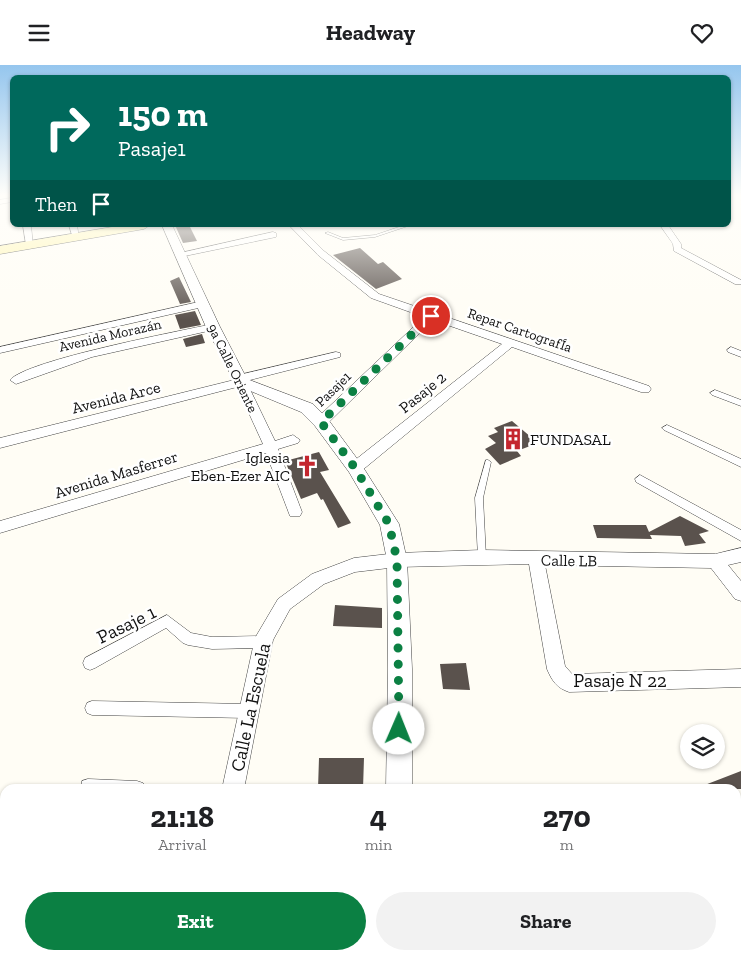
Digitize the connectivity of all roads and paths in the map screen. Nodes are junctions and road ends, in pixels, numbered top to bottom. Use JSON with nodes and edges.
{"nodes":[{"id":1,"x":29,"y":237,"type":"edge"},
{"id":2,"x":56,"y":237,"type":"edge"},
{"id":3,"x":172,"y":237,"type":"edge"},
{"id":4,"x":265,"y":237,"type":"edge"},
{"id":5,"x":305,"y":237,"type":"edge"},
{"id":6,"x":337,"y":237,"type":"edge"},
{"id":7,"x":367,"y":237,"type":"edge"},
{"id":8,"x":672,"y":237,"type":"edge"},
{"id":9,"x":30,"y":245,"type":"junction"},
{"id":10,"x":0,"y":250,"type":"edge"},
{"id":11,"x":180,"y":254,"type":"junction"},
{"id":12,"x":738,"y":282,"type":"dead end"},
{"id":13,"x":203,"y":304,"type":"junction"},
{"id":14,"x":431,"y":316,"type":"junction"},
{"id":15,"x":213,"y":327,"type":"junction"},
{"id":16,"x":510,"y":343,"type":"junction"},
{"id":17,"x":0,"y":350,"type":"edge"},
{"id":18,"x":730,"y":350,"type":"dead end"},
{"id":19,"x":741,"y":354,"type":"edge"},
{"id":20,"x":336,"y":355,"type":"dead end"},
{"id":21,"x":16,"y":380,"type":"dead end"},
{"id":22,"x":240,"y":381,"type":"junction"},
{"id":23,"x":645,"y":389,"type":"dead end"},
{"id":24,"x":715,"y":393,"type":"dead end"},
{"id":25,"x":741,"y":403,"type":"edge"},
{"id":26,"x":321,"y":422,"type":"junction"},
{"id":27,"x":667,"y":428,"type":"dead end"},
{"id":28,"x":293,"y":440,"type":"dead end"},
{"id":29,"x":0,"y":443,"type":"edge"},
{"id":30,"x":270,"y":445,"type":"junction"},
{"id":31,"x":488,"y":461,"type":"dead end"},
{"id":32,"x":741,"y":463,"type":"edge"},
{"id":33,"x":355,"y":468,"type":"junction"},
{"id":34,"x":640,"y":479,"type":"dead end"},
{"id":35,"x":295,"y":512,"type":"dead end"},
{"id":36,"x":0,"y":527,"type":"edge"},
{"id":37,"x":741,"y":536,"type":"edge"},
{"id":38,"x":741,"y":555,"type":"edge"},
{"id":39,"x":482,"y":557,"type":"junction"},
{"id":40,"x":397,"y":560,"type":"junction"},
{"id":41,"x":536,"y":560,"type":"junction"},
{"id":42,"x":715,"y":561,"type":"junction"},
{"id":43,"x":741,"y":594,"type":"edge"},
{"id":44,"x":262,"y":642,"type":"junction"},
{"id":45,"x":90,"y":663,"type":"dead end"},
{"id":46,"x":741,"y":678,"type":"edge"},
{"id":47,"x":92,"y":708,"type":"dead end"},
{"id":48,"x":248,"y":711,"type":"junction"},
{"id":49,"x":234,"y":784,"type":"edge"},
{"id":50,"x":398,"y":784,"type":"edge"}],
"edges":[{"from":1,"to":9,"type":"street"},
{"from":2,"to":9,"type":"main road"},
{"from":3,"to":11,"type":"street","name":"9a Calle Oriente"},
{"from":4,"to":11,"type":"street"},
{"from":5,"to":14,"type":"street","name":"Repar CartografÍa"},
{"from":6,"to":7,"type":"lane"},
{"from":8,"to":12,"type":"street"},
{"from":9,"to":10,"type":"main road"},
{"from":11,"to":13,"type":"street","name":"9a Calle Oriente"},
{"from":13,"to":15,"type":"street","name":"9a Calle Oriente"},
{"from":13,"to":17,"type":"street"},
{"from":14,"to":16,"type":"street","name":"Repar CartografÍa"},
{"from":14,"to":26,"type":"street","name":"Pasaje1"},
{"from":15,"to":21,"type":"street","name":"Avenida Morazán"},
{"from":15,"to":22,"type":"street","name":"9a Calle Oriente"},
{"from":16,"to":23,"type":"street","name":"Repar CartografÍa"},
{"from":16,"to":33,"type":"street","name":"Pasaje 2"},
{"from":18,"to":19,"type":"street"},
{"from":20,"to":22,"type":"street","name":"Avenida Arce"},
{"from":22,"to":26,"type":"street"},
{"from":22,"to":29,"type":"street","name":"Avenida Arce"},
{"from":22,"to":30,"type":"street","name":"9a Calle Oriente"},
{"from":24,"to":25,"type":"street"},
{"from":26,"to":33,"type":"street"},
{"from":27,"to":32,"type":"street"},
{"from":28,"to":30,"type":"street","name":"Avenida Masferrer"},
{"from":30,"to":35,"type":"street","name":"9a Calle Oriente"},
{"from":30,"to":36,"type":"street","name":"Avenida Masferrer"},
{"from":31,"to":39,"type":"lane"},
{"from":33,"to":40,"type":"street"},
{"from":34,"to":37,"type":"street"},
{"from":38,"to":42,"type":"street","name":"Calle LB"},
{"from":39,"to":40,"type":"street","name":"Calle LB"},
{"from":39,"to":41,"type":"street","name":"Calle LB"},
{"from":40,"to":44,"type":"street","name":"Calle La Escuela"},
{"from":40,"to":50,"type":"street"},
{"from":41,"to":42,"type":"street","name":"Calle LB"},
{"from":41,"to":46,"type":"street","name":"Pasaje N 22"},
{"from":42,"to":43,"type":"street"},
{"from":44,"to":45,"type":"street","name":"Pasaje 1"},
{"from":44,"to":48,"type":"street","name":"Calle La Escuela"},
{"from":47,"to":48,"type":"street"},
{"from":48,"to":49,"type":"street","name":"Calle La Escuela"}]}
